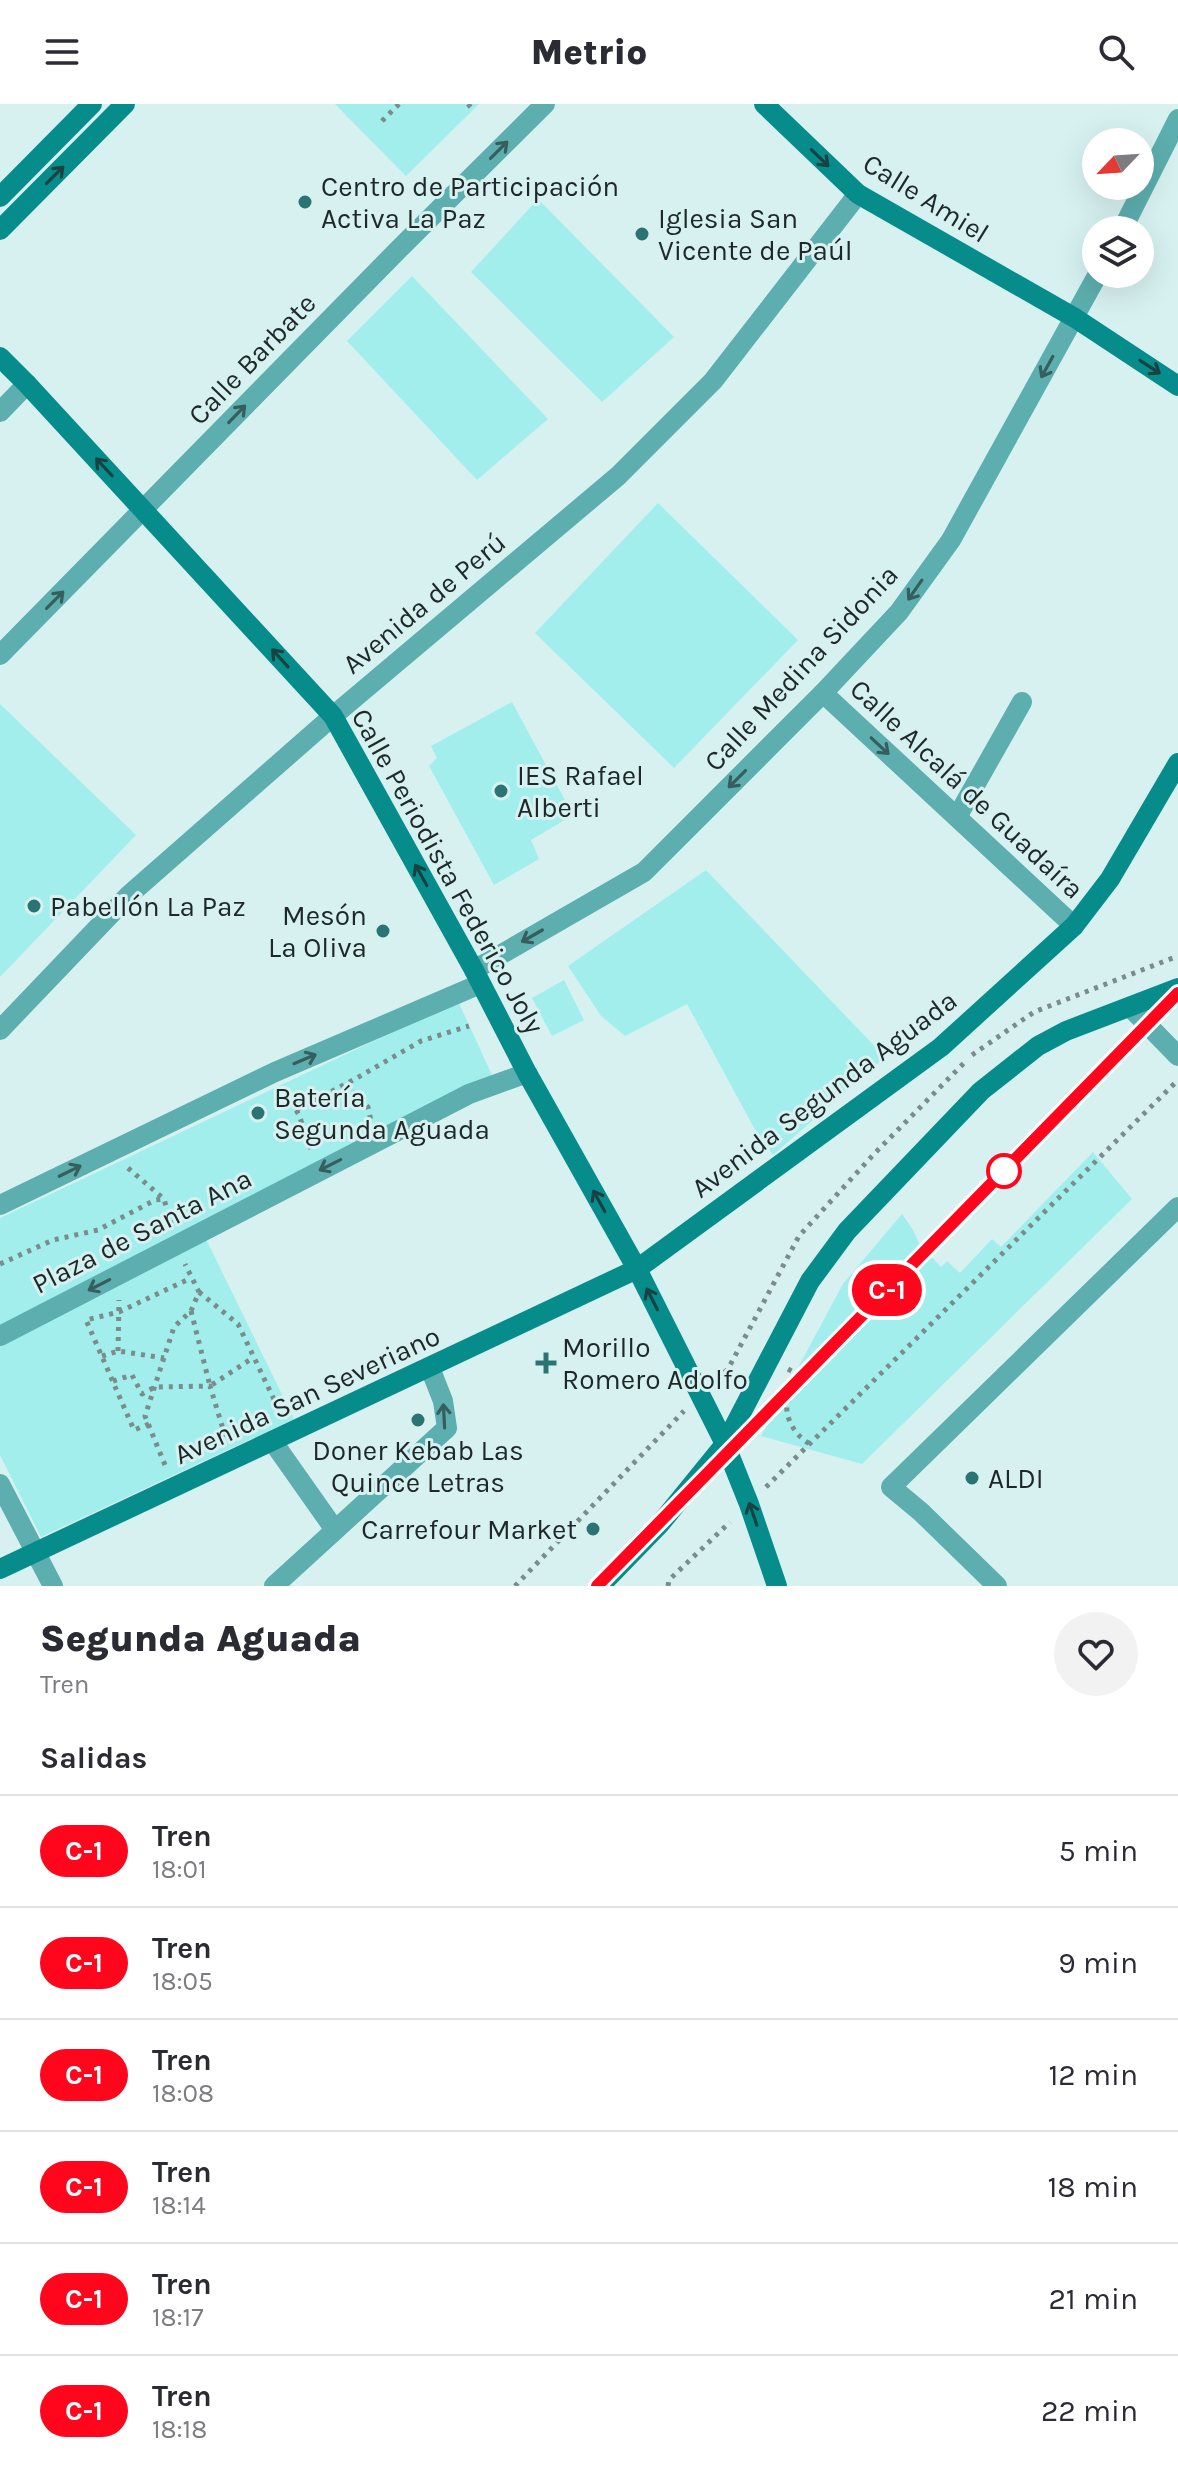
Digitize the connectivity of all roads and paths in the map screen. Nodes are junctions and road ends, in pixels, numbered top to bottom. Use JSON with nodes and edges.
{"nodes":[{"id":1,"x":92,"y":104,"type":"edge"},
{"id":2,"x":125,"y":104,"type":"edge"},
{"id":3,"x":399,"y":104,"type":"edge"},
{"id":4,"x":468,"y":104,"type":"edge"},
{"id":5,"x":545,"y":104,"type":"edge"},
{"id":6,"x":764,"y":104,"type":"edge"},
{"id":7,"x":473,"y":110,"type":"dead end"},
{"id":8,"x":1178,"y":119,"type":"edge"},
{"id":9,"x":382,"y":121,"type":"dead end"},
{"id":10,"x":858,"y":194,"type":"junction"},
{"id":11,"x":0,"y":197,"type":"edge"},
{"id":12,"x":1129,"y":216,"type":"edge"},
{"id":13,"x":0,"y":230,"type":"edge"},
{"id":14,"x":1091,"y":288,"type":"edge"},
{"id":15,"x":1075,"y":318,"type":"junction"},
{"id":16,"x":0,"y":357,"type":"edge"},
{"id":17,"x":27,"y":384,"type":"junction"},
{"id":18,"x":1178,"y":386,"type":"edge"},
{"id":19,"x":0,"y":412,"type":"edge"},
{"id":20,"x":145,"y":510,"type":"junction"},
{"id":21,"x":0,"y":655,"type":"edge"},
{"id":22,"x":823,"y":693,"type":"junction"},
{"id":23,"x":1022,"y":702,"type":"dead end"},
{"id":24,"x":333,"y":716,"type":"junction"},
{"id":25,"x":1178,"y":763,"type":"edge"},
{"id":26,"x":957,"y":817,"type":"junction"},
{"id":27,"x":1074,"y":926,"type":"junction"},
{"id":28,"x":1178,"y":956,"type":"edge"},
{"id":29,"x":477,"y":977,"type":"junction"},
{"id":30,"x":1103,"y":986,"type":"dead end"},
{"id":31,"x":1178,"y":988,"type":"edge"},
{"id":32,"x":1130,"y":1007,"type":"junction"},
{"id":33,"x":469,"y":1026,"type":"dead end"},
{"id":34,"x":0,"y":1030,"type":"edge"},
{"id":35,"x":1178,"y":1056,"type":"edge"},
{"id":36,"x":275,"y":1072,"type":"junction"},
{"id":37,"x":527,"y":1073,"type":"junction"},
{"id":38,"x":1178,"y":1080,"type":"edge"},
{"id":39,"x":345,"y":1085,"type":"junction"},
{"id":40,"x":296,"y":1110,"type":"junction"},
{"id":41,"x":376,"y":1142,"type":"junction"},
{"id":42,"x":115,"y":1150,"type":"junction"},
{"id":43,"x":314,"y":1160,"type":"dead end"},
{"id":44,"x":0,"y":1205,"type":"edge"},
{"id":45,"x":1178,"y":1207,"type":"edge"},
{"id":46,"x":176,"y":1245,"type":"junction"},
{"id":47,"x":0,"y":1264,"type":"edge"},
{"id":48,"x":637,"y":1269,"type":"junction"},
{"id":49,"x":120,"y":1274,"type":"junction"},
{"id":50,"x":191,"y":1278,"type":"junction"},
{"id":51,"x":199,"y":1292,"type":"junction"},
{"id":52,"x":191,"y":1311,"type":"junction"},
{"id":53,"x":119,"y":1312,"type":"junction"},
{"id":54,"x":0,"y":1336,"type":"edge"},
{"id":55,"x":118,"y":1351,"type":"junction"},
{"id":56,"x":102,"y":1356,"type":"junction"},
{"id":57,"x":254,"y":1357,"type":"junction"},
{"id":58,"x":164,"y":1358,"type":"junction"},
{"id":59,"x":430,"y":1368,"type":"junction"},
{"id":60,"x":797,"y":1374,"type":"dead end"},
{"id":61,"x":112,"y":1381,"type":"junction"},
{"id":62,"x":210,"y":1386,"type":"junction"},
{"id":63,"x":155,"y":1387,"type":"junction"},
{"id":64,"x":282,"y":1415,"type":"dead end"},
{"id":65,"x":149,"y":1424,"type":"junction"},
{"id":66,"x":226,"y":1440,"type":"dead end"},
{"id":67,"x":273,"y":1442,"type":"junction"},
{"id":68,"x":725,"y":1444,"type":"junction"},
{"id":69,"x":810,"y":1444,"type":"junction"},
{"id":70,"x":165,"y":1466,"type":"dead end"},
{"id":71,"x":0,"y":1484,"type":"edge"},
{"id":72,"x":749,"y":1504,"type":"junction"},
{"id":73,"x":335,"y":1530,"type":"junction"},
{"id":74,"x":35,"y":1554,"type":"junction"},
{"id":75,"x":0,"y":1569,"type":"edge"},
{"id":76,"x":53,"y":1586,"type":"edge"},
{"id":77,"x":274,"y":1586,"type":"edge"},
{"id":78,"x":600,"y":1586,"type":"edge"},
{"id":79,"x":668,"y":1586,"type":"edge"},
{"id":80,"x":777,"y":1586,"type":"edge"},
{"id":81,"x":997,"y":1586,"type":"edge"}],
"edges":[{"from":1,"to":11,"type":"street"},
{"from":13,"to":2,"type":"street","one_way":true},
{"from":3,"to":9,"type":"path"},
{"from":4,"to":7,"type":"path"},
{"from":20,"to":5,"type":"street","name":"Calle Barbate","one_way":true},
{"from":6,"to":10,"type":"street","name":"Calle Amiel","one_way":true},
{"from":8,"to":12,"type":"street"},
{"from":10,"to":15,"type":"street","name":"Calle Amiel"},
{"from":10,"to":24,"type":"street","name":"Avenida de Perú"},
{"from":14,"to":15,"type":"street","name":"Calle Medina Sidonia"},
{"from":15,"to":18,"type":"street","name":"Calle Amiel","one_way":true},
{"from":15,"to":22,"type":"street","name":"Calle Medina Sidonia","one_way":true},
{"from":16,"to":17,"type":"street","name":"Calle Periodista Federico Joly"},
{"from":17,"to":19,"type":"street"},
{"from":20,"to":17,"type":"street","name":"Calle Periodista Federico Joly","one_way":true},
{"from":21,"to":20,"type":"street","name":"Calle Barbate","one_way":true},
{"from":24,"to":20,"type":"street","name":"Calle Periodista Federico Joly","one_way":true},
{"from":22,"to":26,"type":"street","name":"Calle Alcalá de Guadaíra","one_way":true},
{"from":22,"to":29,"type":"street","name":"Calle Medina Sidonia","one_way":true},
{"from":23,"to":26,"type":"street"},
{"from":29,"to":24,"type":"street","name":"Calle Periodista Federico Joly","one_way":true},
{"from":24,"to":34,"type":"street","name":"Avenida de Perú"},
{"from":25,"to":27,"type":"street","name":"Avenida Segunda Aguada"},
{"from":26,"to":27,"type":"street","name":"Calle Alcalá de Guadaíra"},
{"from":27,"to":48,"type":"street","name":"Avenida Segunda Aguada"},
{"from":28,"to":30,"type":"path"},
{"from":36,"to":29,"type":"street","one_way":true},
{"from":29,"to":37,"type":"street","name":"Calle Periodista Federico Joly"},
{"from":31,"to":32,"type":"street"},
{"from":32,"to":35,"type":"street"},
{"from":32,"to":68,"type":"street"},
{"from":33,"to":39,"type":"path"},
{"from":36,"to":40,"type":"path"},
{"from":36,"to":42,"type":"street"},
{"from":37,"to":41,"type":"street","name":"Plaza de Santa Ana"},
{"from":48,"to":37,"type":"street","name":"Calle Periodista Federico Joly","one_way":true},
{"from":38,"to":69,"type":"path"},
{"from":39,"to":40,"type":"path"},
{"from":39,"to":41,"type":"path"},
{"from":40,"to":43,"type":"path"},
{"from":41,"to":46,"type":"street","name":"Plaza de Santa Ana","one_way":true},
{"from":44,"to":42,"type":"street","one_way":true},
{"from":42,"to":47,"type":"path"},
{"from":45,"to":81,"type":"street"},
{"from":46,"to":49,"type":"street","name":"Plaza de Santa Ana"},
{"from":46,"to":50,"type":"path"},
{"from":48,"to":59,"type":"street","name":"Avenida San Severiano"},
{"from":68,"to":48,"type":"street","name":"Calle Periodista Federico Joly","one_way":true},
{"from":49,"to":53,"type":"path"},
{"from":49,"to":54,"type":"street","name":"Plaza de Santa Ana","one_way":true},
{"from":50,"to":51,"type":"path"},
{"from":50,"to":53,"type":"path"},
{"from":51,"to":52,"type":"path"},
{"from":51,"to":57,"type":"path"},
{"from":52,"to":58,"type":"path"},
{"from":52,"to":62,"type":"path"},
{"from":53,"to":55,"type":"path"},
{"from":53,"to":56,"type":"path"},
{"from":55,"to":56,"type":"path"},
{"from":55,"to":58,"type":"path"},
{"from":56,"to":61,"type":"path"},
{"from":57,"to":62,"type":"path"},
{"from":57,"to":64,"type":"path"},
{"from":58,"to":63,"type":"path"},
{"from":59,"to":67,"type":"street","name":"Avenida San Severiano"},
{"from":73,"to":59,"type":"street","one_way":true},
{"from":60,"to":69,"type":"path"},
{"from":61,"to":63,"type":"path"},
{"from":61,"to":65,"type":"path"},
{"from":62,"to":63,"type":"path"},
{"from":62,"to":66,"type":"path"},
{"from":63,"to":65,"type":"path"},
{"from":65,"to":70,"type":"path"},
{"from":67,"to":73,"type":"street"},
{"from":67,"to":74,"type":"street","name":"Avenida San Severiano"},
{"from":68,"to":72,"type":"street","name":"Calle Periodista Federico Joly"},
{"from":68,"to":78,"type":"street"},
{"from":69,"to":72,"type":"path"},
{"from":71,"to":74,"type":"street"},
{"from":72,"to":79,"type":"path"},
{"from":80,"to":72,"type":"street","name":"Calle Periodista Federico Joly","one_way":true},
{"from":73,"to":77,"type":"street"},
{"from":74,"to":75,"type":"street","name":"Avenida San Severiano"},
{"from":74,"to":76,"type":"street"}]}
